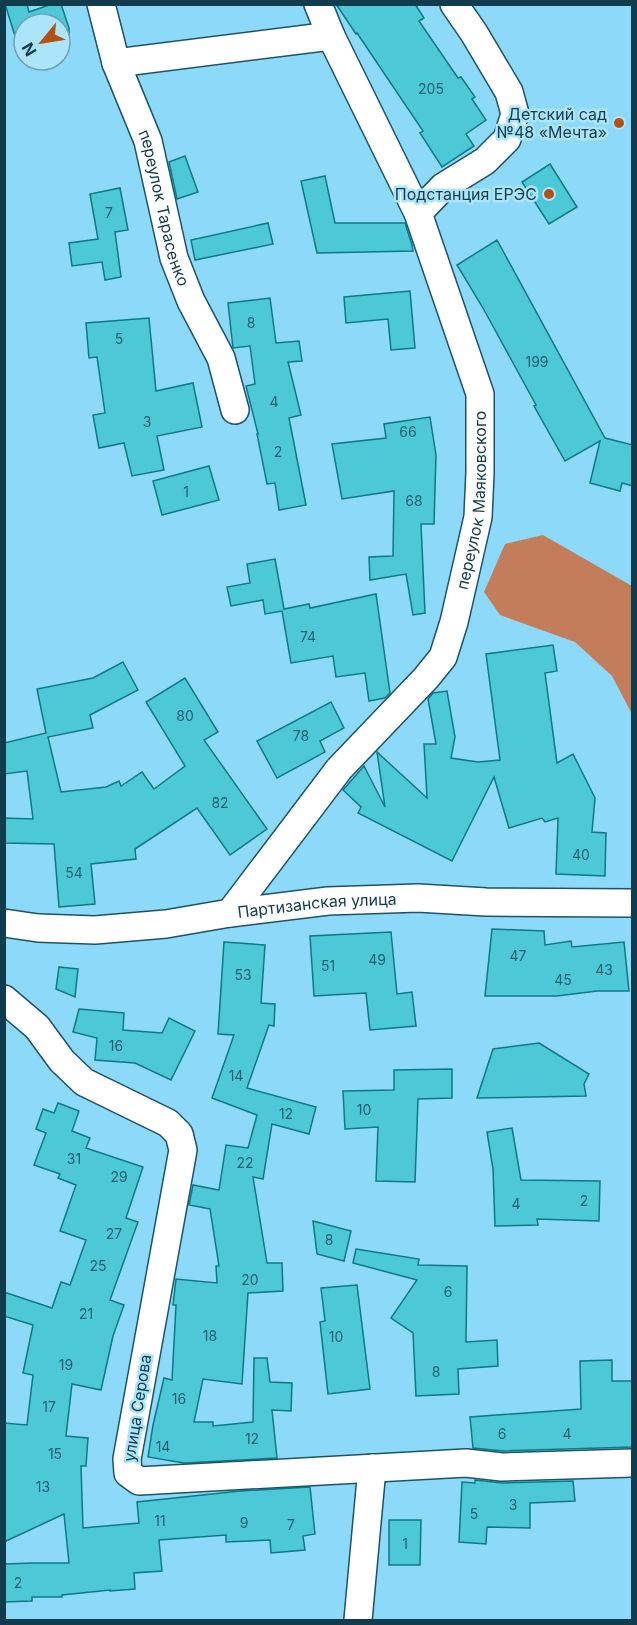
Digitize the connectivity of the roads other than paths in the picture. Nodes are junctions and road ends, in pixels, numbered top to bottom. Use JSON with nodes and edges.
{"nodes":[{"id":1,"x":101,"y":4,"type":"edge"},
{"id":2,"x":318,"y":4,"type":"edge"},
{"id":3,"x":454,"y":4,"type":"edge"},
{"id":4,"x":330,"y":36,"type":"junction"},
{"id":5,"x":116,"y":63,"type":"junction"},
{"id":6,"x":418,"y":213,"type":"junction"},
{"id":7,"x":235,"y":410,"type":"dead end"},
{"id":8,"x":633,"y":903,"type":"edge"},
{"id":9,"x":230,"y":913,"type":"junction"},
{"id":10,"x":4,"y":923,"type":"edge"},
{"id":11,"x":4,"y":999,"type":"edge"},
{"id":12,"x":633,"y":1464,"type":"edge"},
{"id":13,"x":372,"y":1468,"type":"junction"},
{"id":14,"x":358,"y":1620,"type":"edge"}],
"edges":[{"from":1,"to":5,"type":"street","name":"переулок Тарасенко"},
{"from":2,"to":4,"type":"street","name":"переулок Маяковского"},
{"from":3,"to":6,"type":"street"},
{"from":4,"to":5,"type":"street"},
{"from":4,"to":6,"type":"street","name":"переулок Маяковского"},
{"from":5,"to":7,"type":"street","name":"переулок Тарасенко"},
{"from":6,"to":9,"type":"street","name":"переулок Маяковского"},
{"from":8,"to":9,"type":"street","name":"Партизанская улица"},
{"from":9,"to":10,"type":"street","name":"Партизанская улица"},
{"from":11,"to":13,"type":"street","name":"улица Серова"},
{"from":12,"to":13,"type":"street","name":"улица Серова"},
{"from":13,"to":14,"type":"street"}]}
